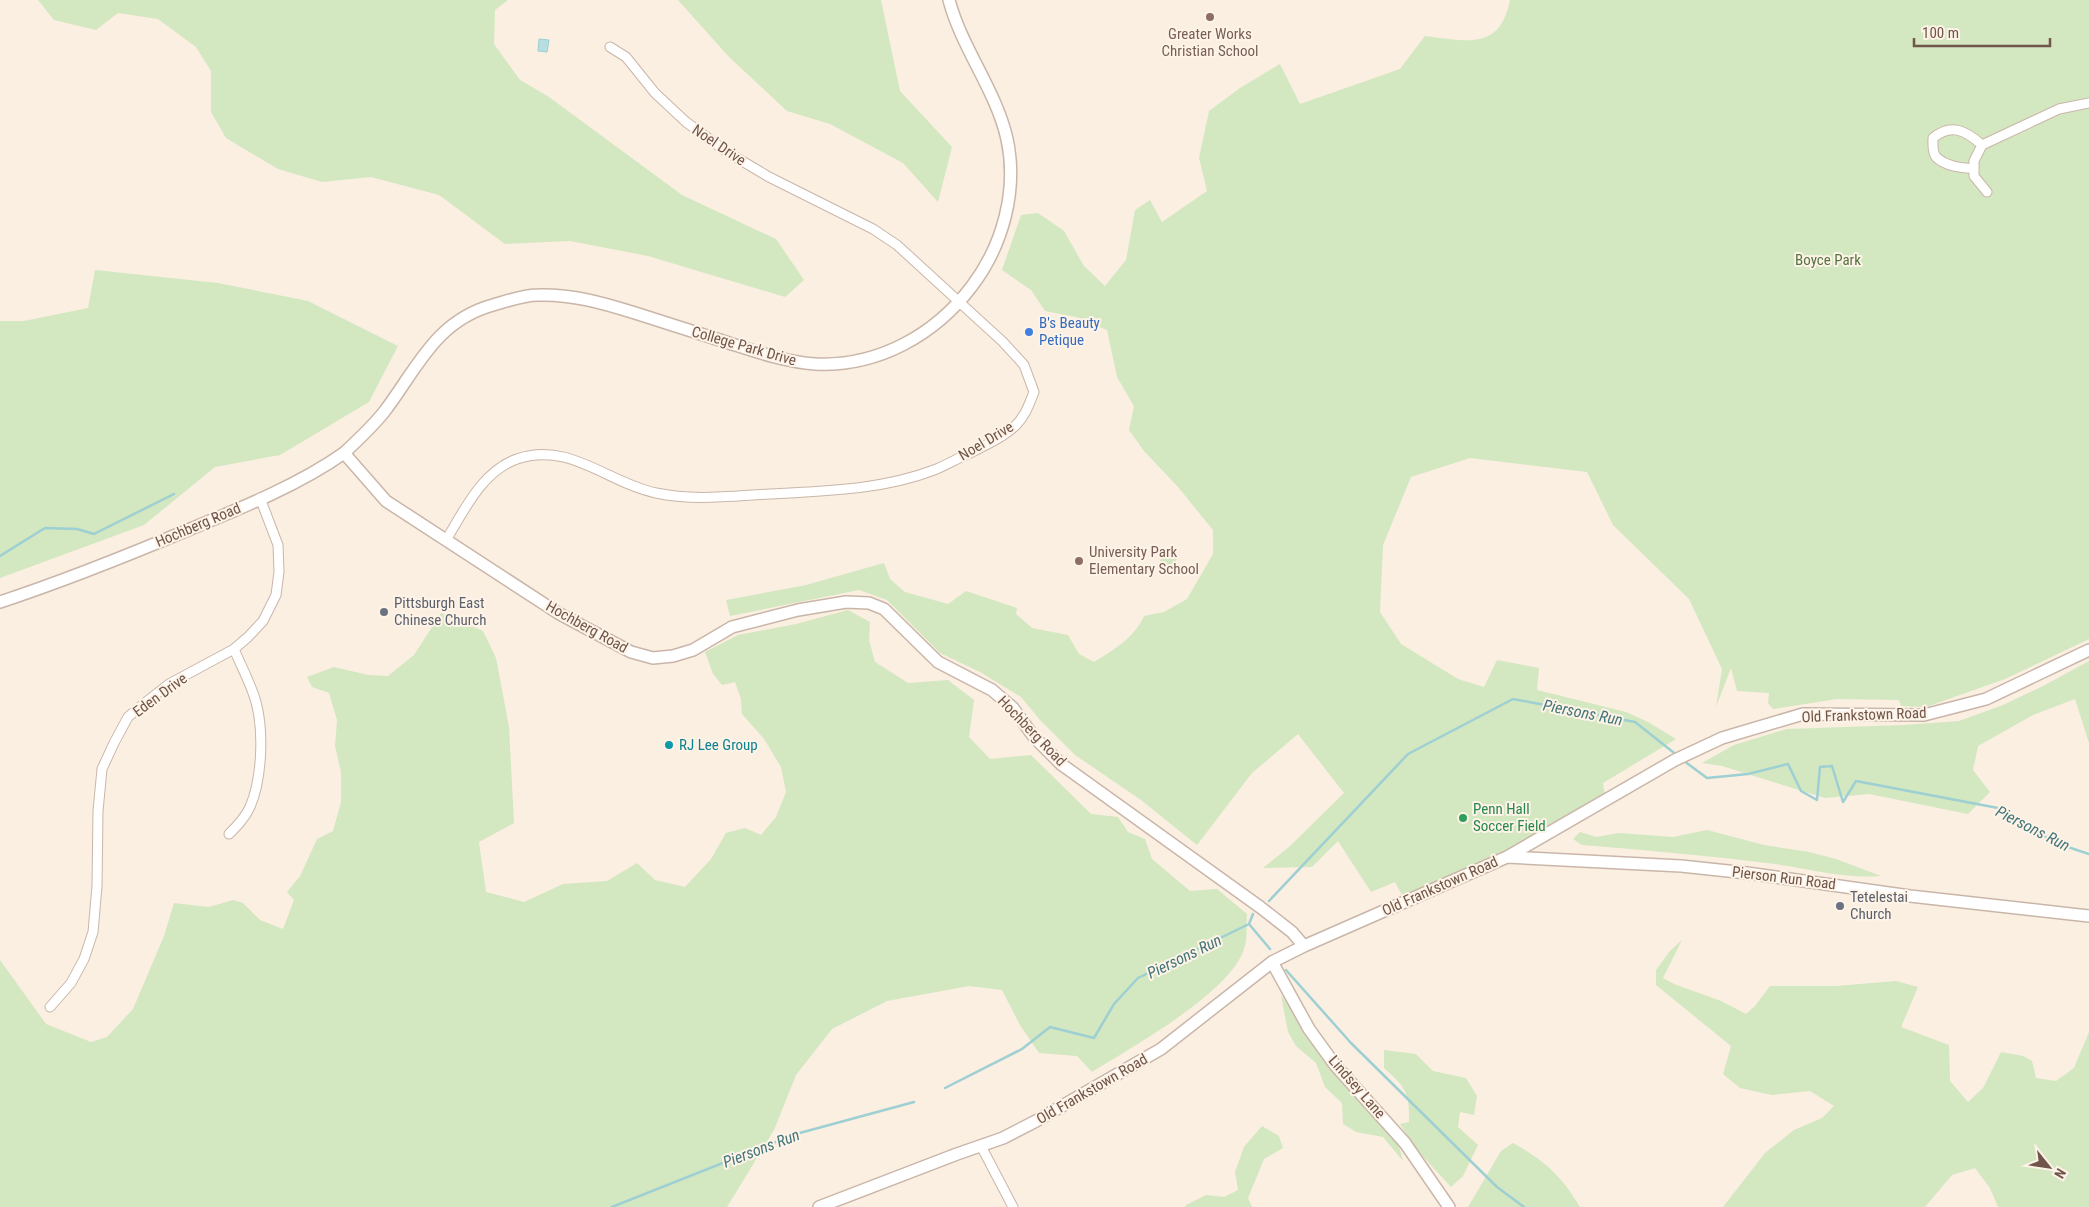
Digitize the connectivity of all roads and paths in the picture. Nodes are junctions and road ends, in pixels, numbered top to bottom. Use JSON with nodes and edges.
{"nodes":[{"id":1,"x":949,"y":0,"type":"edge"},
{"id":2,"x":610,"y":48,"type":"dead end"},
{"id":3,"x":2089,"y":104,"type":"edge"},
{"id":4,"x":1982,"y":145,"type":"junction"},
{"id":5,"x":1974,"y":168,"type":"junction"},
{"id":6,"x":1987,"y":192,"type":"dead end"},
{"id":7,"x":959,"y":303,"type":"junction"},
{"id":8,"x":344,"y":453,"type":"junction"},
{"id":9,"x":260,"y":498,"type":"junction"},
{"id":10,"x":446,"y":540,"type":"junction"},
{"id":11,"x":0,"y":602,"type":"edge"},
{"id":12,"x":234,"y":649,"type":"junction"},
{"id":13,"x":2089,"y":650,"type":"edge"},
{"id":14,"x":229,"y":834,"type":"dead end"},
{"id":15,"x":1507,"y":857,"type":"junction"},
{"id":16,"x":2089,"y":916,"type":"edge"},
{"id":17,"x":1304,"y":946,"type":"junction"},
{"id":18,"x":1272,"y":962,"type":"junction"},
{"id":19,"x":50,"y":1007,"type":"dead end"},
{"id":20,"x":981,"y":1146,"type":"junction"},
{"id":21,"x":819,"y":1207,"type":"edge"},
{"id":22,"x":1013,"y":1207,"type":"edge"},
{"id":23,"x":1449,"y":1207,"type":"edge"}],
"edges":[{"from":1,"to":7,"type":"street","name":"College Park Drive"},
{"from":2,"to":7,"type":"street","name":"Noel Drive"},
{"from":3,"to":4,"type":"street"},
{"from":4,"to":5,"type":"street"},
{"from":4,"to":5,"type":"street"},
{"from":5,"to":6,"type":"street"},
{"from":7,"to":8,"type":"street","name":"College Park Drive"},
{"from":7,"to":10,"type":"street","name":"Noel Drive"},
{"from":8,"to":9,"type":"street","name":"Hochberg Road"},
{"from":8,"to":10,"type":"street","name":"Hochberg Road"},
{"from":9,"to":11,"type":"street","name":"Hochberg Road"},
{"from":9,"to":12,"type":"street","name":"Eden Drive"},
{"from":10,"to":17,"type":"street","name":"Hochberg Road"},
{"from":12,"to":14,"type":"street"},
{"from":12,"to":19,"type":"street","name":"Eden Drive"},
{"from":13,"to":15,"type":"street","name":"Old Frankstown Road"},
{"from":15,"to":16,"type":"street","name":"Pierson Run Road"},
{"from":15,"to":17,"type":"street","name":"Old Frankstown Road"},
{"from":17,"to":18,"type":"street","name":"Old Frankstown Road"},
{"from":18,"to":20,"type":"street","name":"Old Frankstown Road"},
{"from":18,"to":23,"type":"street","name":"Lindsey Lane"},
{"from":20,"to":21,"type":"street","name":"Old Frankstown Road"},
{"from":20,"to":22,"type":"street"}]}
